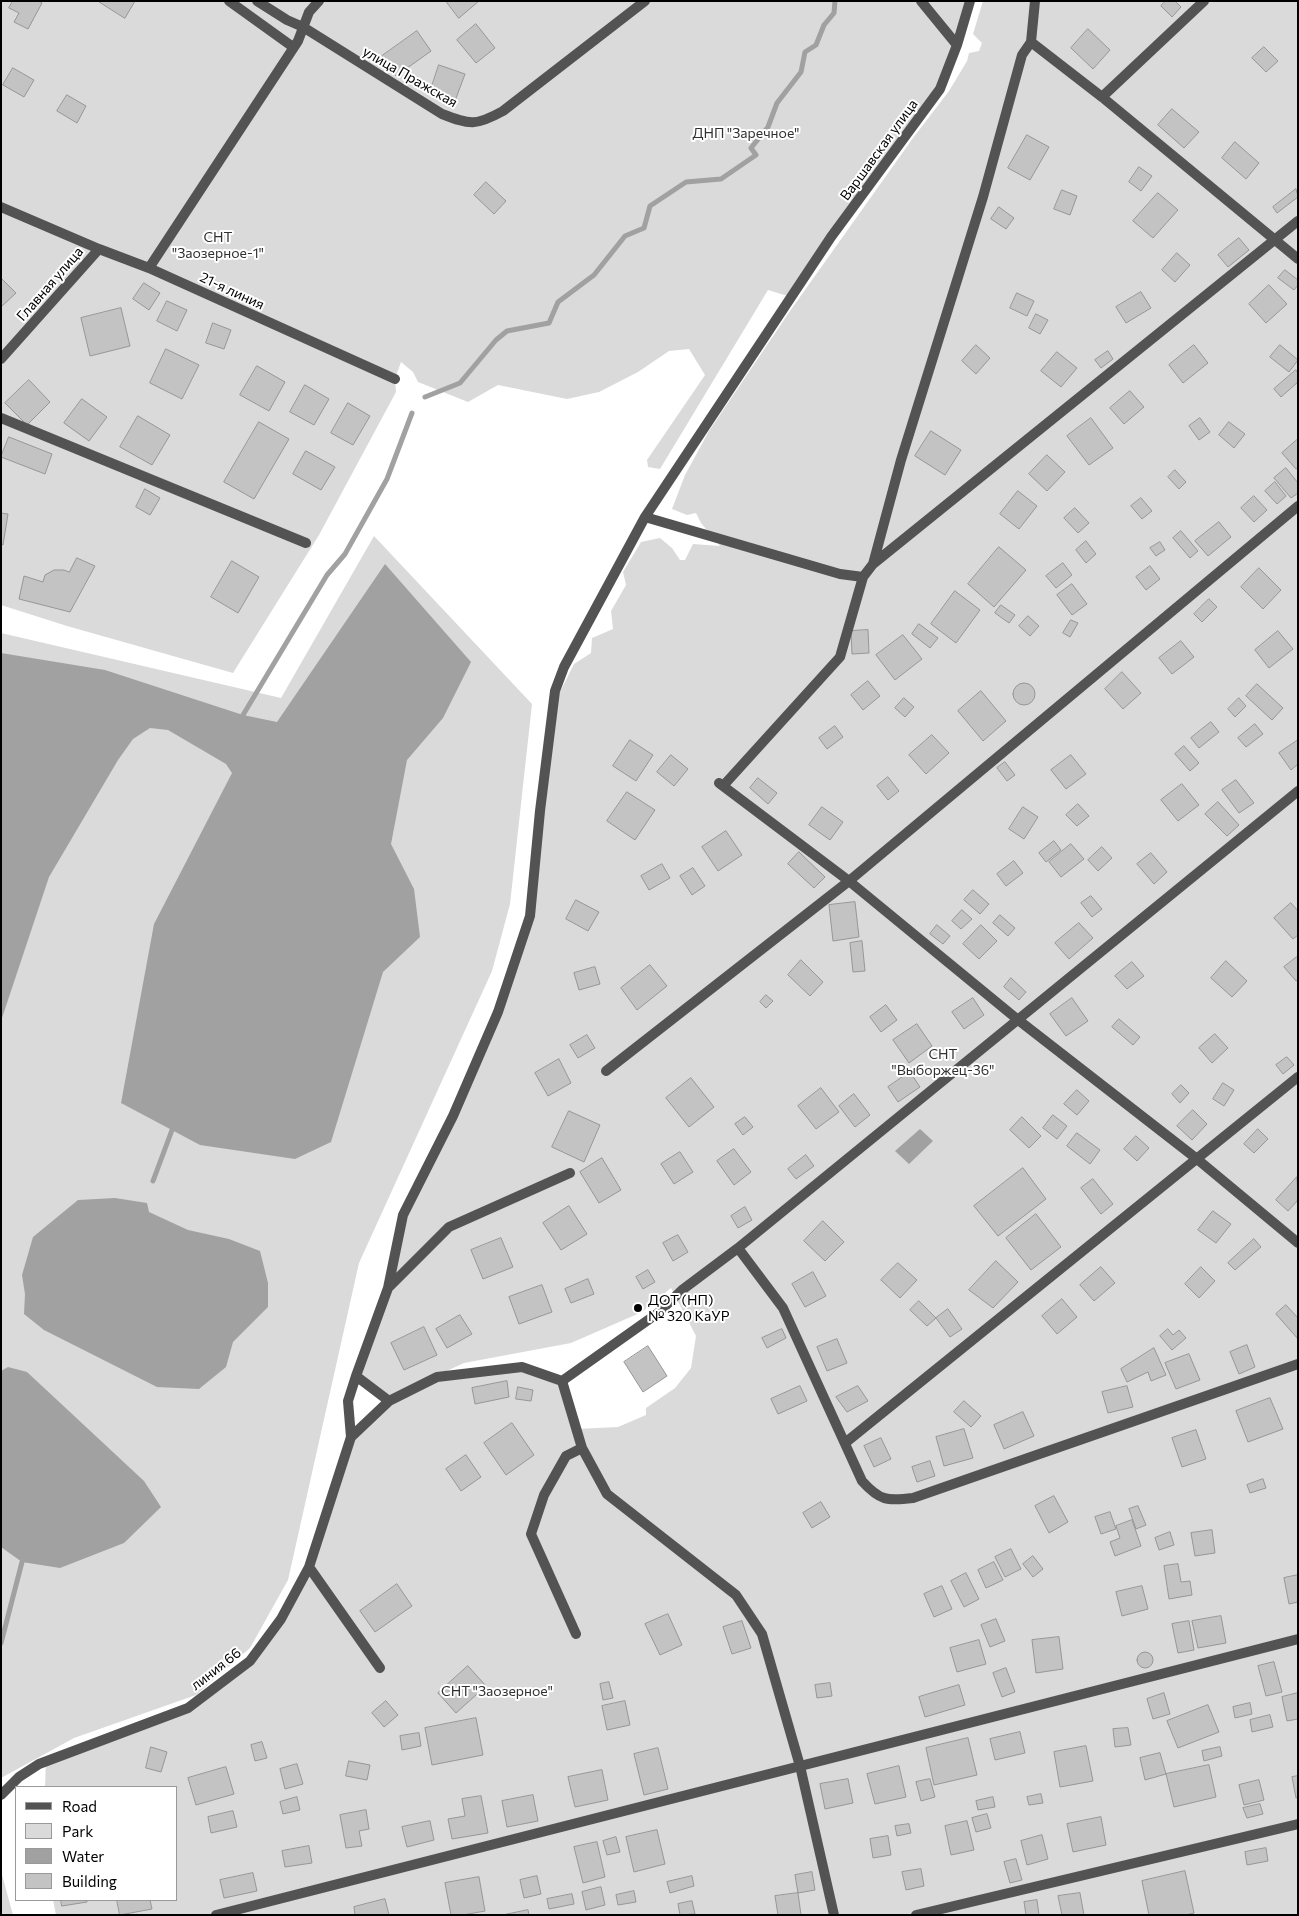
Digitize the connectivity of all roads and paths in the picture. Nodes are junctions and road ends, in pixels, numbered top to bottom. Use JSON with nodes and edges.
{"nodes":[{"id":1,"x":229,"y":1,"type":"edge"},
{"id":2,"x":256,"y":1,"type":"edge"},
{"id":3,"x":319,"y":1,"type":"edge"},
{"id":4,"x":645,"y":1,"type":"edge"},
{"id":5,"x":920,"y":1,"type":"edge"},
{"id":6,"x":970,"y":1,"type":"edge"},
{"id":7,"x":1035,"y":1,"type":"edge"},
{"id":8,"x":1204,"y":1,"type":"edge"},
{"id":9,"x":303,"y":27,"type":"junction"},
{"id":10,"x":1030,"y":42,"type":"junction"},
{"id":11,"x":957,"y":45,"type":"junction"},
{"id":12,"x":293,"y":47,"type":"junction"},
{"id":13,"x":1102,"y":97,"type":"junction"},
{"id":14,"x":1,"y":207,"type":"edge"},
{"id":15,"x":1298,"y":221,"type":"edge"},
{"id":16,"x":1275,"y":240,"type":"junction"},
{"id":17,"x":99,"y":249,"type":"junction"},
{"id":18,"x":1298,"y":259,"type":"edge"},
{"id":19,"x":149,"y":268,"type":"junction"},
{"id":20,"x":1,"y":359,"type":"edge"},
{"id":21,"x":395,"y":379,"type":"dead end"},
{"id":22,"x":1,"y":418,"type":"edge"},
{"id":23,"x":1298,"y":506,"type":"edge"},
{"id":24,"x":645,"y":517,"type":"junction"},
{"id":25,"x":306,"y":543,"type":"dead end"},
{"id":26,"x":873,"y":564,"type":"junction"},
{"id":27,"x":863,"y":577,"type":"junction"},
{"id":28,"x":1298,"y":791,"type":"edge"},
{"id":29,"x":849,"y":881,"type":"junction"},
{"id":30,"x":1017,"y":1019,"type":"junction"},
{"id":31,"x":606,"y":1071,"type":"dead end"},
{"id":32,"x":1298,"y":1077,"type":"edge"},
{"id":33,"x":1197,"y":1159,"type":"junction"},
{"id":34,"x":570,"y":1173,"type":"dead end"},
{"id":35,"x":1298,"y":1243,"type":"edge"},
{"id":36,"x":738,"y":1248,"type":"junction"},
{"id":37,"x":388,"y":1288,"type":"junction"},
{"id":38,"x":1298,"y":1364,"type":"edge"},
{"id":39,"x":356,"y":1376,"type":"junction"},
{"id":40,"x":562,"y":1381,"type":"junction"},
{"id":41,"x":348,"y":1401,"type":"joint"},
{"id":42,"x":389,"y":1401,"type":"junction"},
{"id":43,"x":351,"y":1437,"type":"junction"},
{"id":44,"x":845,"y":1443,"type":"junction"},
{"id":45,"x":582,"y":1448,"type":"junction"},
{"id":46,"x":309,"y":1567,"type":"junction"},
{"id":47,"x":576,"y":1634,"type":"dead end"},
{"id":48,"x":1298,"y":1639,"type":"edge"},
{"id":49,"x":380,"y":1668,"type":"dead end"},
{"id":50,"x":800,"y":1766,"type":"junction"},
{"id":51,"x":1,"y":1795,"type":"edge"},
{"id":52,"x":1298,"y":1824,"type":"edge"},
{"id":53,"x":216,"y":1915,"type":"edge"},
{"id":54,"x":834,"y":1915,"type":"edge"},
{"id":55,"x":916,"y":1915,"type":"edge"}],
"edges":[{"from":1,"to":12,"type":"street"},
{"from":2,"to":9,"type":"street","name":"улица Пражская"},
{"from":3,"to":9,"type":"street"},
{"from":4,"to":9,"type":"street","name":"улица Пражская"},
{"from":5,"to":11,"type":"street"},
{"from":6,"to":11,"type":"street","name":"Варшавская улица"},
{"from":7,"to":10,"type":"street"},
{"from":8,"to":13,"type":"street"},
{"from":9,"to":12,"type":"street"},
{"from":10,"to":13,"type":"street"},
{"from":10,"to":26,"type":"street"},
{"from":11,"to":24,"type":"street","name":"Варшавская улица"},
{"from":12,"to":19,"type":"street"},
{"from":13,"to":16,"type":"street"},
{"from":14,"to":17,"type":"street","name":"21-я линия"},
{"from":15,"to":16,"type":"street"},
{"from":16,"to":18,"type":"street"},
{"from":16,"to":26,"type":"street"},
{"from":17,"to":19,"type":"street","name":"21-я линия"},
{"from":17,"to":20,"type":"street","name":"Главная улица"},
{"from":19,"to":21,"type":"street","name":"21-я линия"},
{"from":22,"to":25,"type":"street"},
{"from":23,"to":29,"type":"street"},
{"from":24,"to":27,"type":"street"},
{"from":24,"to":37,"type":"street","name":"Варшавская улица"},
{"from":26,"to":27,"type":"street"},
{"from":27,"to":29,"type":"street"},
{"from":28,"to":30,"type":"street"},
{"from":29,"to":30,"type":"street"},
{"from":29,"to":31,"type":"street"},
{"from":30,"to":33,"type":"street"},
{"from":30,"to":36,"type":"street"},
{"from":32,"to":33,"type":"street"},
{"from":33,"to":35,"type":"street"},
{"from":33,"to":44,"type":"street"},
{"from":34,"to":37,"type":"street"},
{"from":36,"to":40,"type":"street"},
{"from":36,"to":44,"type":"street"},
{"from":37,"to":39,"type":"street","name":"Варшавская улица"},
{"from":38,"to":44,"type":"street"},
{"from":39,"to":41,"type":"street","name":"Варшавская улица"},
{"from":39,"to":42,"type":"street"},
{"from":40,"to":42,"type":"street"},
{"from":40,"to":45,"type":"street"},
{"from":41,"to":43,"type":"street","name":"линия 66"},
{"from":42,"to":43,"type":"street"},
{"from":43,"to":46,"type":"street","name":"линия 66"},
{"from":45,"to":47,"type":"street"},
{"from":45,"to":50,"type":"street"},
{"from":46,"to":49,"type":"street"},
{"from":46,"to":51,"type":"street","name":"линия 66"},
{"from":48,"to":50,"type":"street"},
{"from":50,"to":53,"type":"street"},
{"from":50,"to":54,"type":"street"},
{"from":52,"to":55,"type":"street"}]}
